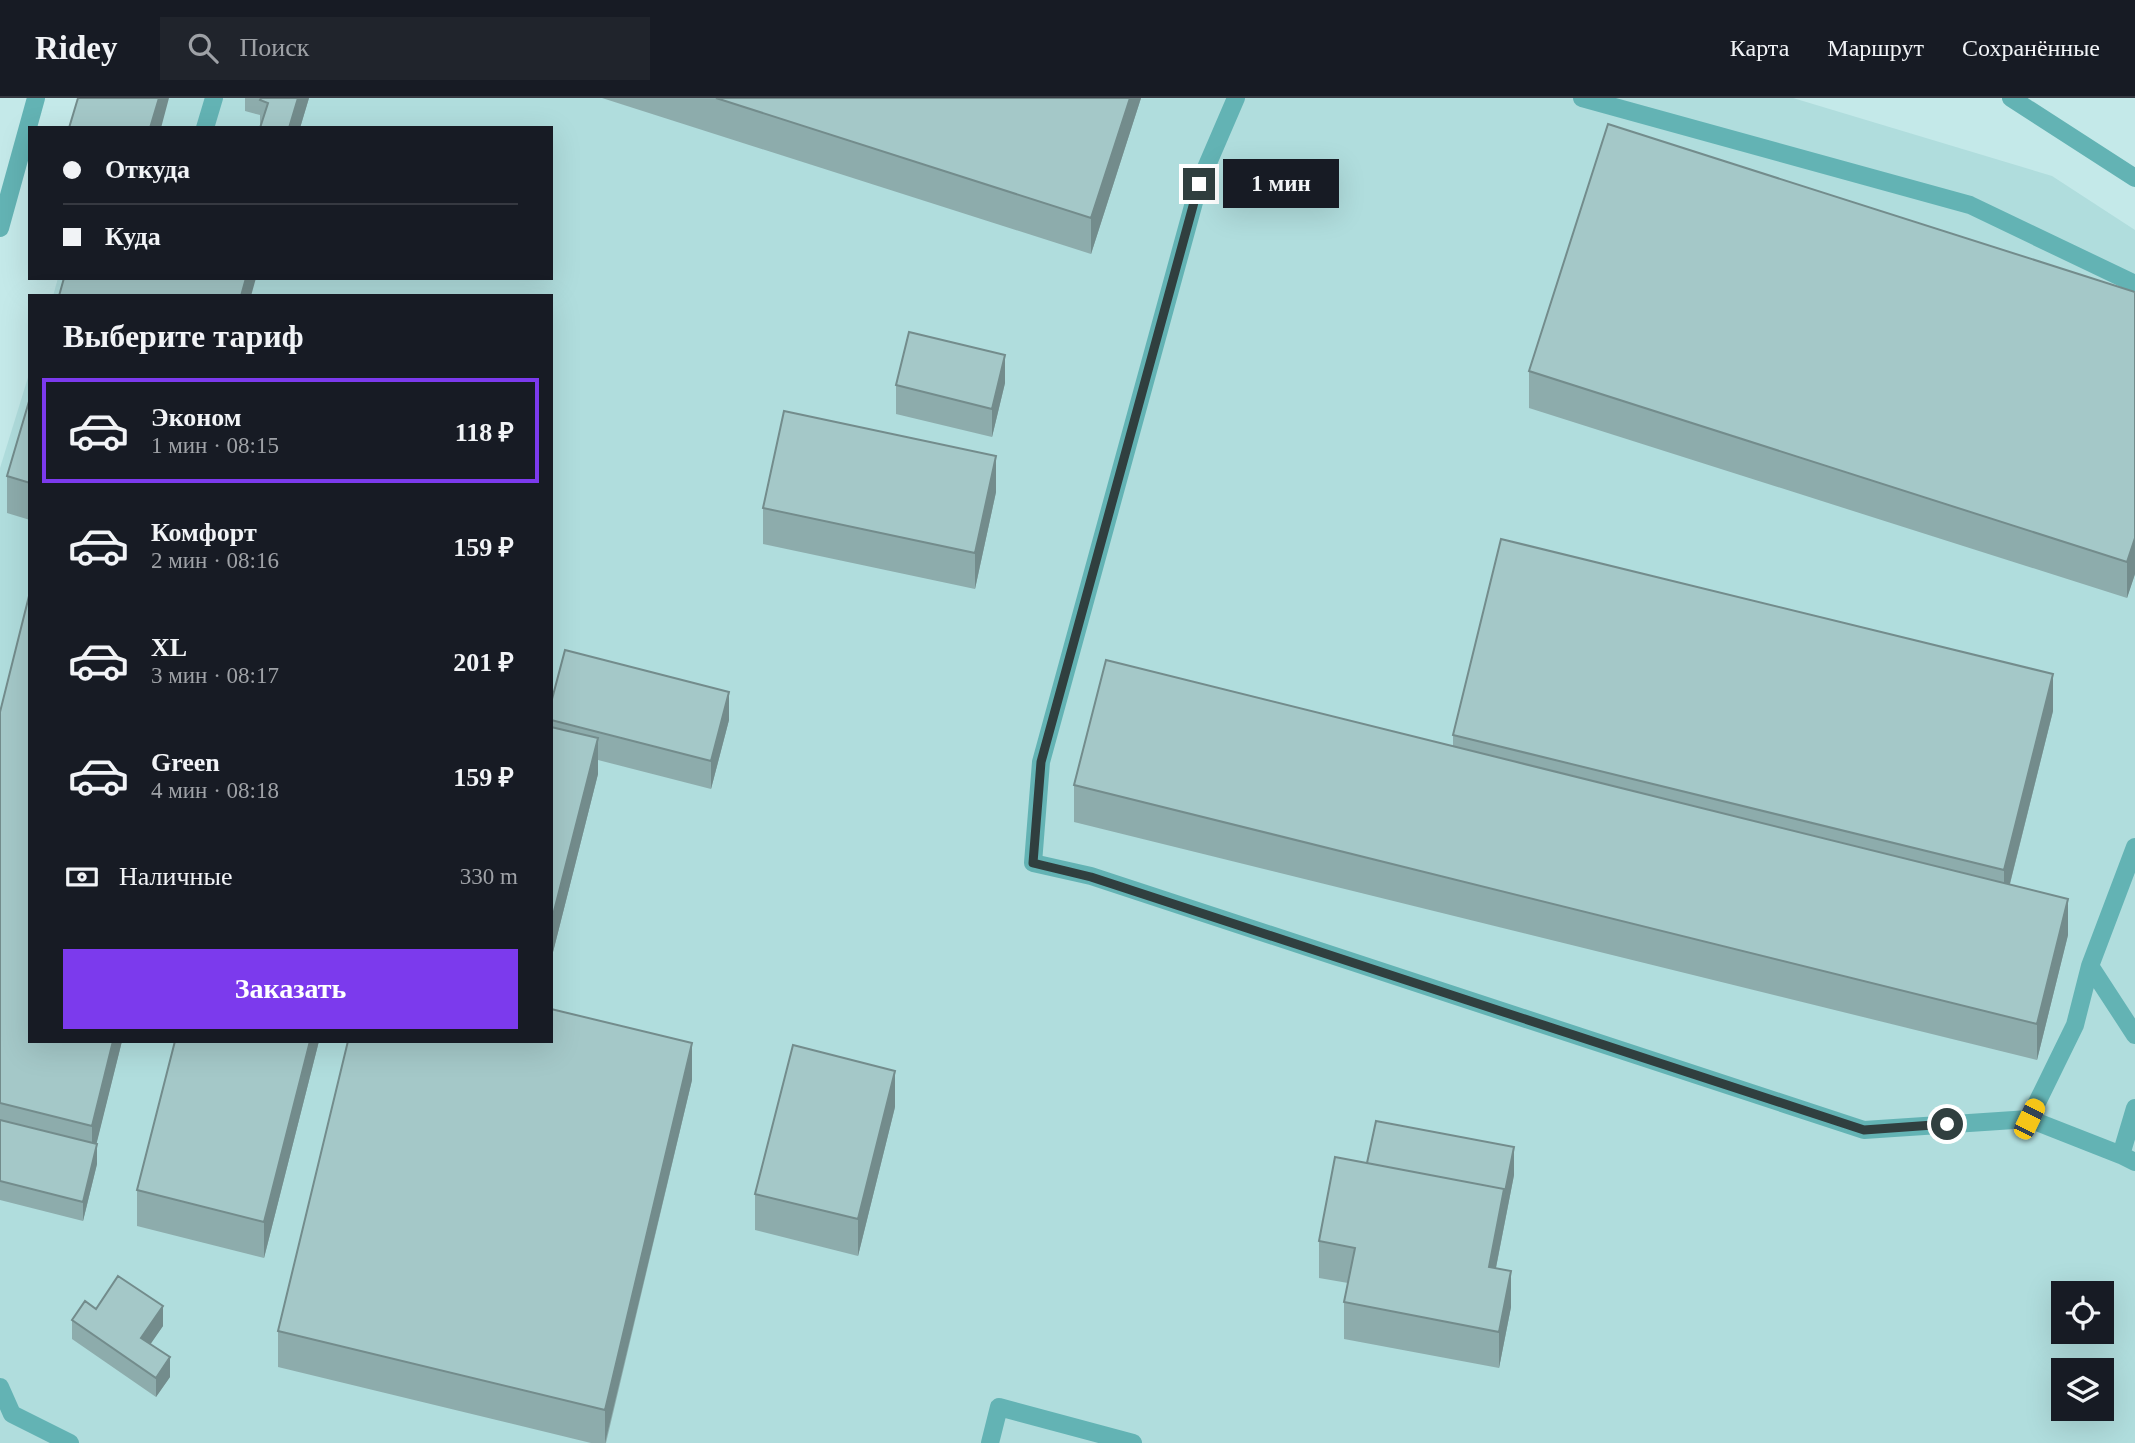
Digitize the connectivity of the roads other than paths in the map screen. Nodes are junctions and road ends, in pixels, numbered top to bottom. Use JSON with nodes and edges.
{"nodes":[{"id":1,"x":36,"y":98,"type":"edge"},
{"id":2,"x":214,"y":98,"type":"edge"},
{"id":3,"x":1236,"y":98,"type":"edge"},
{"id":4,"x":1582,"y":98,"type":"edge"},
{"id":5,"x":2011,"y":98,"type":"edge"},
{"id":6,"x":28,"y":126,"type":"edge"},
{"id":7,"x":206,"y":126,"type":"edge"},
{"id":8,"x":28,"y":127,"type":"edge"},
{"id":9,"x":2135,"y":178,"type":"edge"},
{"id":10,"x":0,"y":228,"type":"edge"},
{"id":11,"x":2135,"y":284,"type":"edge"},
{"id":12,"x":2135,"y":847,"type":"edge"},
{"id":13,"x":2090,"y":966,"type":"junction"},
{"id":14,"x":2135,"y":1035,"type":"edge"},
{"id":15,"x":2135,"y":1108,"type":"edge"},
{"id":16,"x":2029,"y":1119,"type":"junction"},
{"id":17,"x":2128,"y":1158,"type":"edge"},
{"id":18,"x":0,"y":1387,"type":"edge"},
{"id":19,"x":70,"y":1443,"type":"edge"},
{"id":20,"x":990,"y":1443,"type":"edge"},
{"id":21,"x":1133,"y":1443,"type":"edge"}],
"edges":[{"from":1,"to":6,"type":"street"},
{"from":2,"to":7,"type":"street"},
{"from":3,"to":16,"type":"street"},
{"from":4,"to":11,"type":"street"},
{"from":5,"to":9,"type":"street"},
{"from":8,"to":10,"type":"street"},
{"from":12,"to":13,"type":"street"},
{"from":13,"to":14,"type":"street"},
{"from":13,"to":16,"type":"street"},
{"from":15,"to":17,"type":"street"},
{"from":16,"to":17,"type":"street"},
{"from":18,"to":19,"type":"street"},
{"from":20,"to":21,"type":"street"}]}
